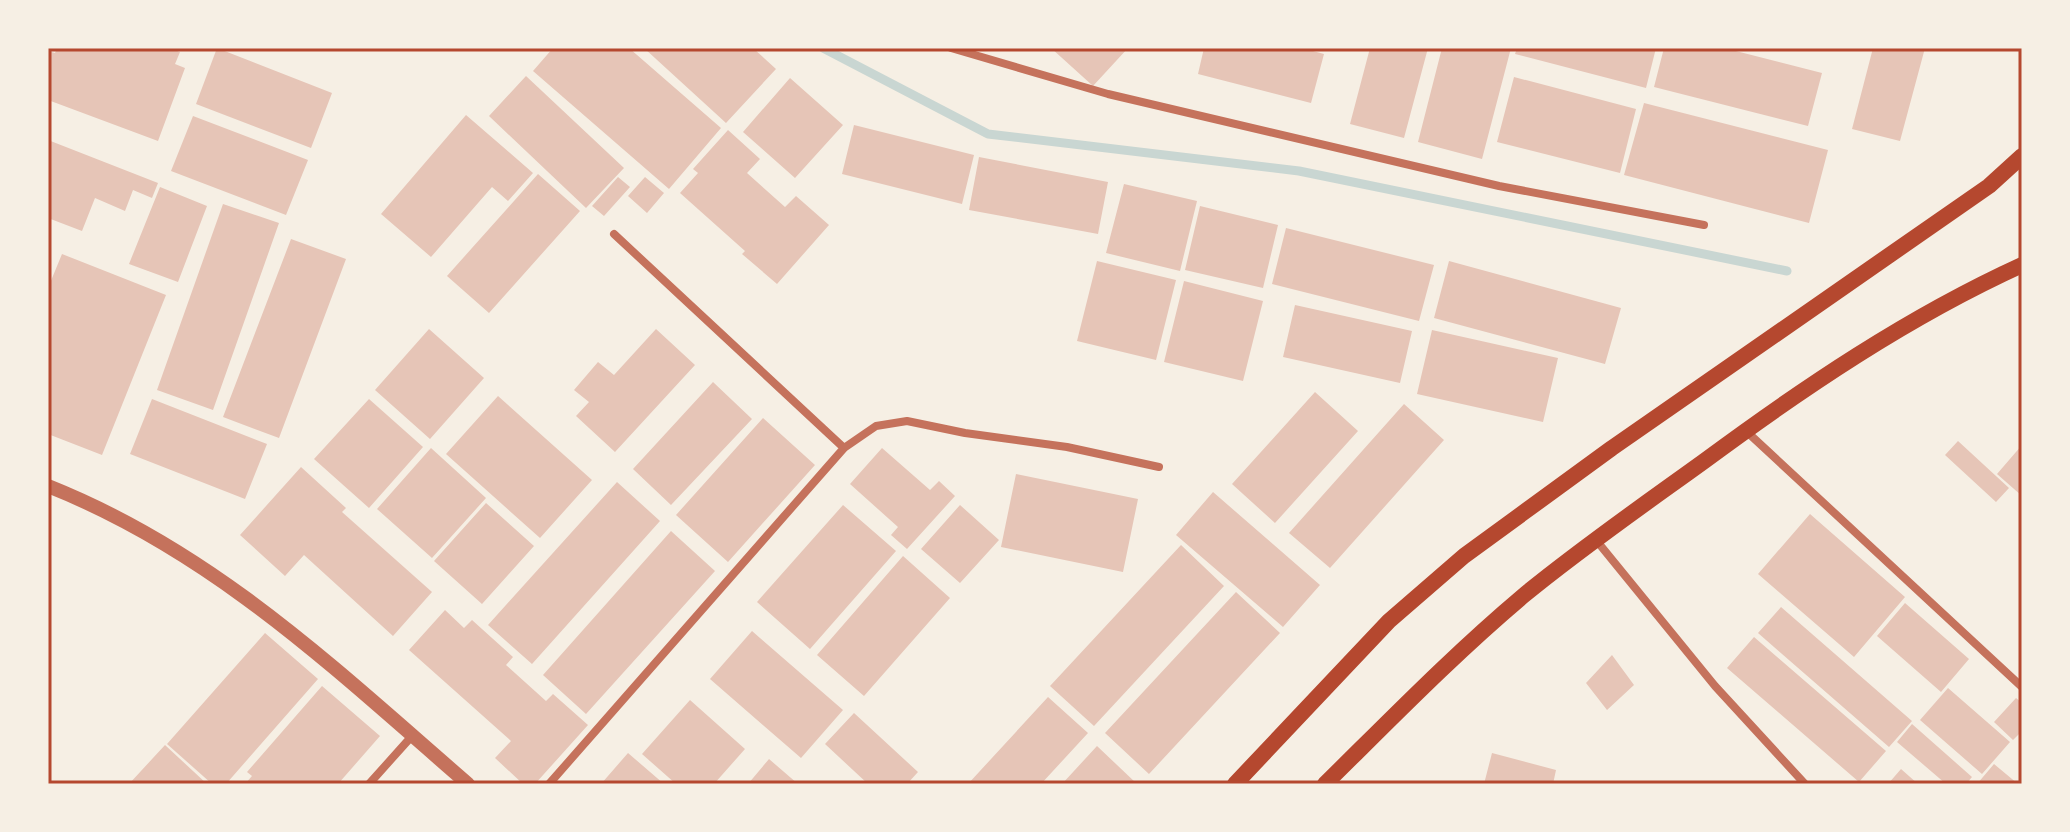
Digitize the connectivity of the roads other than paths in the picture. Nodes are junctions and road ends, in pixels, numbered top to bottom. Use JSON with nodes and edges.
{"nodes":[{"id":1,"x":951,"y":48,"type":"edge"},
{"id":2,"x":2022,"y":156,"type":"edge"},
{"id":3,"x":1704,"y":225,"type":"dead end"},
{"id":4,"x":614,"y":234,"type":"dead end"},
{"id":5,"x":2022,"y":265,"type":"edge"},
{"id":6,"x":1746,"y":430,"type":"junction"},
{"id":7,"x":844,"y":448,"type":"junction"},
{"id":8,"x":1159,"y":467,"type":"dead end"},
{"id":9,"x":48,"y":486,"type":"edge"},
{"id":10,"x":1596,"y":540,"type":"junction"},
{"id":11,"x":2022,"y":687,"type":"edge"},
{"id":12,"x":412,"y":736,"type":"junction"},
{"id":13,"x":369,"y":784,"type":"edge"},
{"id":14,"x":468,"y":784,"type":"edge"},
{"id":15,"x":549,"y":784,"type":"edge"},
{"id":16,"x":1235,"y":784,"type":"edge"},
{"id":17,"x":1325,"y":784,"type":"edge"},
{"id":18,"x":1805,"y":784,"type":"edge"}],
"edges":[{"from":1,"to":3,"type":"street"},
{"from":2,"to":16,"type":"main road"},
{"from":4,"to":7,"type":"street"},
{"from":5,"to":6,"type":"main road"},
{"from":6,"to":10,"type":"main road"},
{"from":6,"to":11,"type":"street"},
{"from":7,"to":8,"type":"street"},
{"from":7,"to":15,"type":"street"},
{"from":9,"to":12,"type":"street"},
{"from":10,"to":17,"type":"main road"},
{"from":10,"to":18,"type":"street"},
{"from":12,"to":13,"type":"street"},
{"from":12,"to":14,"type":"street"}]}
